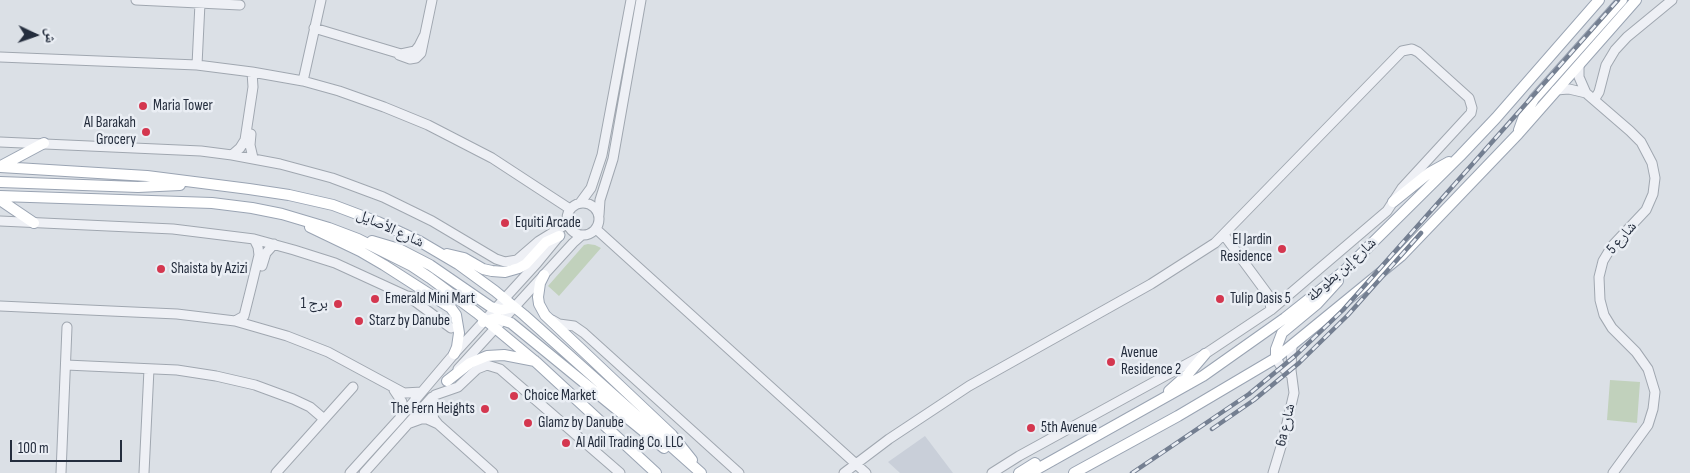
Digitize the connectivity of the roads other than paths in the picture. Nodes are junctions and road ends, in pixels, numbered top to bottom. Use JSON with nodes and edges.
{"nodes":[{"id":1,"x":136,"y":0,"type":"edge"},
{"id":2,"x":321,"y":0,"type":"edge"},
{"id":3,"x":432,"y":0,"type":"edge"},
{"id":4,"x":631,"y":0,"type":"edge"},
{"id":5,"x":641,"y":0,"type":"edge"},
{"id":6,"x":1599,"y":0,"type":"edge"},
{"id":7,"x":1622,"y":0,"type":"edge"},
{"id":8,"x":1636,"y":0,"type":"edge"},
{"id":9,"x":1672,"y":0,"type":"edge"},
{"id":10,"x":200,"y":3,"type":"junction"},
{"id":11,"x":240,"y":5,"type":"dead end"},
{"id":12,"x":314,"y":28,"type":"junction"},
{"id":13,"x":1,"y":59,"type":"edge"},
{"id":14,"x":197,"y":65,"type":"junction"},
{"id":15,"x":1579,"y":66,"type":"junction"},
{"id":16,"x":252,"y":72,"type":"junction"},
{"id":17,"x":268,"y":74,"type":"junction"},
{"id":18,"x":303,"y":82,"type":"junction"},
{"id":19,"x":1556,"y":90,"type":"junction"},
{"id":20,"x":1586,"y":93,"type":"junction"},
{"id":21,"x":1594,"y":100,"type":"junction"},
{"id":22,"x":1518,"y":134,"type":"junction"},
{"id":23,"x":1,"y":141,"type":"edge"},
{"id":24,"x":44,"y":143,"type":"junction"},
{"id":25,"x":232,"y":155,"type":"junction"},
{"id":26,"x":1460,"y":156,"type":"junction"},
{"id":27,"x":253,"y":158,"type":"junction"},
{"id":28,"x":0,"y":166,"type":"edge"},
{"id":29,"x":0,"y":182,"type":"edge"},
{"id":30,"x":196,"y":183,"type":"junction"},
{"id":31,"x":0,"y":196,"type":"edge"},
{"id":32,"x":0,"y":200,"type":"edge"},
{"id":33,"x":1393,"y":202,"type":"junction"},
{"id":34,"x":580,"y":203,"type":"junction"},
{"id":35,"x":570,"y":209,"type":"junction"},
{"id":36,"x":282,"y":214,"type":"junction"},
{"id":37,"x":599,"y":215,"type":"junction"},
{"id":38,"x":1,"y":222,"type":"edge"},
{"id":39,"x":34,"y":223,"type":"junction"},
{"id":40,"x":566,"y":224,"type":"junction"},
{"id":41,"x":596,"y":229,"type":"junction"},
{"id":42,"x":582,"y":235,"type":"junction"},
{"id":43,"x":1224,"y":235,"type":"junction"},
{"id":44,"x":559,"y":236,"type":"junction"},
{"id":45,"x":254,"y":239,"type":"junction"},
{"id":46,"x":1215,"y":243,"type":"junction"},
{"id":47,"x":274,"y":244,"type":"junction"},
{"id":48,"x":1233,"y":249,"type":"junction"},
{"id":49,"x":440,"y":253,"type":"junction"},
{"id":50,"x":1343,"y":272,"type":"junction"},
{"id":51,"x":544,"y":275,"type":"junction"},
{"id":52,"x":407,"y":296,"type":"junction"},
{"id":53,"x":1269,"y":296,"type":"junction"},
{"id":54,"x":437,"y":298,"type":"junction"},
{"id":55,"x":1284,"y":299,"type":"junction"},
{"id":56,"x":0,"y":306,"type":"edge"},
{"id":57,"x":514,"y":307,"type":"junction"},
{"id":58,"x":1271,"y":310,"type":"junction"},
{"id":59,"x":496,"y":314,"type":"junction"},
{"id":60,"x":550,"y":319,"type":"junction"},
{"id":61,"x":235,"y":321,"type":"junction"},
{"id":62,"x":256,"y":326,"type":"junction"},
{"id":63,"x":67,"y":327,"type":"dead end"},
{"id":64,"x":451,"y":328,"type":"dead end"},
{"id":65,"x":1292,"y":345,"type":"junction"},
{"id":66,"x":454,"y":354,"type":"junction"},
{"id":67,"x":1205,"y":354,"type":"junction"},
{"id":68,"x":1276,"y":358,"type":"junction"},
{"id":69,"x":536,"y":362,"type":"junction"},
{"id":70,"x":66,"y":365,"type":"junction"},
{"id":71,"x":148,"y":369,"type":"junction"},
{"id":72,"x":1291,"y":376,"type":"junction"},
{"id":73,"x":447,"y":381,"type":"junction"},
{"id":74,"x":353,"y":387,"type":"dead end"},
{"id":75,"x":390,"y":387,"type":"junction"},
{"id":76,"x":422,"y":392,"type":"junction"},
{"id":77,"x":435,"y":395,"type":"junction"},
{"id":78,"x":1148,"y":409,"type":"junction"},
{"id":79,"x":324,"y":419,"type":"junction"},
{"id":80,"x":399,"y":419,"type":"junction"},
{"id":81,"x":410,"y":423,"type":"junction"},
{"id":82,"x":438,"y":424,"type":"junction"},
{"id":83,"x":1091,"y":438,"type":"junction"},
{"id":84,"x":642,"y":461,"type":"junction"},
{"id":85,"x":856,"y":463,"type":"junction"},
{"id":86,"x":691,"y":464,"type":"junction"},
{"id":87,"x":701,"y":472,"type":"edge"},
{"id":88,"x":61,"y":473,"type":"edge"},
{"id":89,"x":144,"y":473,"type":"edge"},
{"id":90,"x":276,"y":473,"type":"edge"},
{"id":91,"x":350,"y":473,"type":"edge"},
{"id":92,"x":364,"y":473,"type":"edge"},
{"id":93,"x":493,"y":473,"type":"edge"},
{"id":94,"x":620,"y":473,"type":"edge"},
{"id":95,"x":645,"y":473,"type":"edge"},
{"id":96,"x":656,"y":473,"type":"edge"},
{"id":97,"x":739,"y":473,"type":"edge"},
{"id":98,"x":844,"y":473,"type":"edge"},
{"id":99,"x":866,"y":473,"type":"edge"},
{"id":100,"x":992,"y":473,"type":"edge"},
{"id":101,"x":1019,"y":473,"type":"edge"},
{"id":102,"x":1030,"y":473,"type":"edge"},
{"id":103,"x":1043,"y":473,"type":"edge"},
{"id":104,"x":1074,"y":473,"type":"edge"},
{"id":105,"x":1273,"y":473,"type":"edge"},
{"id":106,"x":1614,"y":473,"type":"edge"}],
"edges":[{"from":1,"to":10,"type":"street"},
{"from":2,"to":12,"type":"street"},
{"from":3,"to":12,"type":"street"},
{"from":4,"to":34,"type":"street"},
{"from":5,"to":37,"type":"street"},
{"from":6,"to":26,"type":"main road","name":"شارع إبن بطوطة"},
{"from":7,"to":22,"type":"main road"},
{"from":8,"to":15,"type":"main road","name":"شارع إبن بطوطة"},
{"from":9,"to":21,"type":"street"},
{"from":10,"to":11,"type":"street"},
{"from":10,"to":14,"type":"street"},
{"from":12,"to":18,"type":"street"},
{"from":13,"to":14,"type":"street"},
{"from":14,"to":16,"type":"street"},
{"from":15,"to":19,"type":"main road","name":"شارع إبن بطوطة"},
{"from":15,"to":20,"type":"street"},
{"from":16,"to":17,"type":"street"},
{"from":16,"to":25,"type":"street"},
{"from":17,"to":18,"type":"street"},
{"from":17,"to":27,"type":"street"},
{"from":18,"to":35,"type":"street"},
{"from":19,"to":20,"type":"street"},
{"from":19,"to":22,"type":"main road","name":"شارع إبن بطوطة"},
{"from":20,"to":21,"type":"street","name":"شارع 5"},
{"from":21,"to":106,"type":"street","name":"شارع 5"},
{"from":22,"to":65,"type":"main road","name":"شارع إبن بطوطة"},
{"from":23,"to":24,"type":"street"},
{"from":24,"to":25,"type":"street"},
{"from":24,"to":28,"type":"main road"},
{"from":25,"to":27,"type":"street"},
{"from":26,"to":33,"type":"main road"},
{"from":26,"to":50,"type":"main road","name":"شارع إبن بطوطة"},
{"from":27,"to":40,"type":"street"},
{"from":28,"to":30,"type":"main road","name":"شارع الأصايل"},
{"from":29,"to":30,"type":"main road"},
{"from":30,"to":49,"type":"main road","name":"شارع الأصايل"},
{"from":31,"to":36,"type":"main road","name":"شارع الأصايل"},
{"from":32,"to":39,"type":"main road"},
{"from":33,"to":43,"type":"street"},
{"from":33,"to":55,"type":"street"},
{"from":34,"to":35,"type":"street"},
{"from":34,"to":37,"type":"street"},
{"from":35,"to":40,"type":"street"},
{"from":36,"to":54,"type":"main road"},
{"from":36,"to":59,"type":"main road","name":"شارع الأصايل"},
{"from":37,"to":41,"type":"street"},
{"from":38,"to":39,"type":"street"},
{"from":39,"to":45,"type":"street"},
{"from":40,"to":42,"type":"street"},
{"from":40,"to":44,"type":"street"},
{"from":41,"to":42,"type":"street"},
{"from":41,"to":85,"type":"street"},
{"from":42,"to":51,"type":"street"},
{"from":43,"to":46,"type":"street"},
{"from":43,"to":48,"type":"street"},
{"from":44,"to":49,"type":"main road"},
{"from":44,"to":59,"type":"street"},
{"from":45,"to":47,"type":"street"},
{"from":45,"to":61,"type":"street"},
{"from":46,"to":48,"type":"street"},
{"from":46,"to":85,"type":"street"},
{"from":47,"to":52,"type":"street"},
{"from":47,"to":62,"type":"street"},
{"from":48,"to":53,"type":"street"},
{"from":49,"to":59,"type":"main road","name":"شارع الأصايل"},
{"from":50,"to":68,"type":"main road"},
{"from":50,"to":78,"type":"main road","name":"شارع إبن بطوطة"},
{"from":51,"to":57,"type":"street"},
{"from":51,"to":60,"type":"main road"},
{"from":52,"to":54,"type":"street"},
{"from":52,"to":64,"type":"street"},
{"from":53,"to":55,"type":"street"},
{"from":53,"to":58,"type":"street"},
{"from":54,"to":66,"type":"main road"},
{"from":55,"to":58,"type":"street"},
{"from":56,"to":61,"type":"street"},
{"from":57,"to":59,"type":"main road","name":"شارع الأصايل"},
{"from":57,"to":59,"type":"street"},
{"from":57,"to":86,"type":"main road","name":"شارع الأصايل"},
{"from":58,"to":67,"type":"street"},
{"from":59,"to":66,"type":"street"},
{"from":59,"to":69,"type":"main road"},
{"from":59,"to":73,"type":"street"},
{"from":59,"to":86,"type":"main road"},
{"from":60,"to":87,"type":"main road"},
{"from":60,"to":97,"type":"street"},
{"from":61,"to":62,"type":"street"},
{"from":62,"to":75,"type":"street"},
{"from":63,"to":70,"type":"street"},
{"from":65,"to":68,"type":"main road","name":"شارع إبن بطوطة"},
{"from":65,"to":72,"type":"street","name":"6a شارع"},
{"from":66,"to":76,"type":"street"},
{"from":67,"to":78,"type":"main road"},
{"from":67,"to":100,"type":"street"},
{"from":68,"to":72,"type":"street"},
{"from":68,"to":104,"type":"main road","name":"شارع إبن بطوطة"},
{"from":69,"to":73,"type":"main road"},
{"from":69,"to":84,"type":"main road"},
{"from":70,"to":71,"type":"street"},
{"from":70,"to":88,"type":"street"},
{"from":71,"to":79,"type":"street"},
{"from":71,"to":89,"type":"street"},
{"from":72,"to":105,"type":"street","name":"6a شارع"},
{"from":73,"to":77,"type":"street"},
{"from":74,"to":79,"type":"street"},
{"from":75,"to":76,"type":"street"},
{"from":75,"to":80,"type":"street"},
{"from":76,"to":80,"type":"street"},
{"from":77,"to":81,"type":"street"},
{"from":77,"to":82,"type":"street"},
{"from":77,"to":94,"type":"street"},
{"from":78,"to":83,"type":"main road","name":"شارع إبن بطوطة"},
{"from":79,"to":90,"type":"street"},
{"from":80,"to":91,"type":"street"},
{"from":81,"to":82,"type":"street"},
{"from":81,"to":92,"type":"street"},
{"from":82,"to":93,"type":"street"},
{"from":83,"to":101,"type":"main road"},
{"from":83,"to":102,"type":"main road","name":"شارع إبن بطوطة"},
{"from":83,"to":103,"type":"main road"},
{"from":84,"to":95,"type":"main road"},
{"from":84,"to":96,"type":"main road"},
{"from":85,"to":98,"type":"street"},
{"from":85,"to":99,"type":"street"},
{"from":86,"to":87,"type":"main road","name":"شارع الأصايل"}]}
